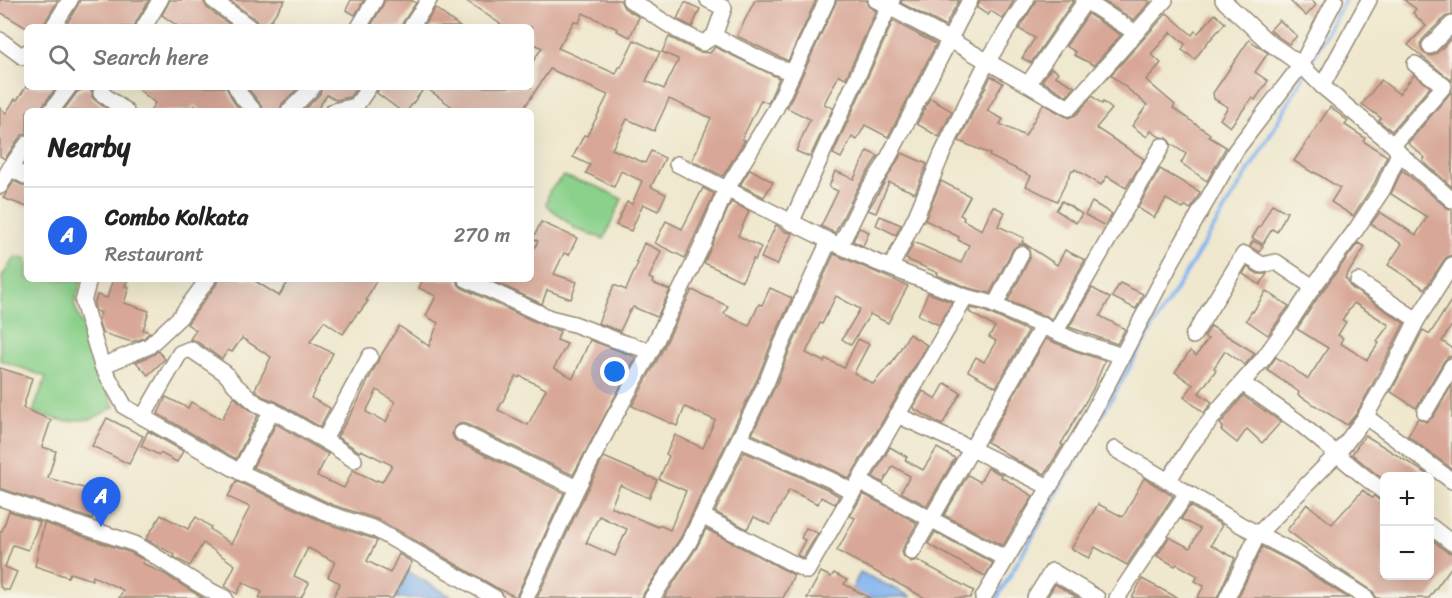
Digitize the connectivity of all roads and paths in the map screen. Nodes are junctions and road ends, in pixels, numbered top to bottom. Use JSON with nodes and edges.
{"nodes":[{"id":1,"x":70,"y":0,"type":"edge"},
{"id":2,"x":160,"y":0,"type":"edge"},
{"id":3,"x":213,"y":0,"type":"edge"},
{"id":4,"x":375,"y":0,"type":"edge"},
{"id":5,"x":429,"y":0,"type":"edge"},
{"id":6,"x":630,"y":0,"type":"edge"},
{"id":7,"x":708,"y":0,"type":"edge"},
{"id":8,"x":826,"y":0,"type":"edge"},
{"id":9,"x":970,"y":0,"type":"edge"},
{"id":10,"x":1026,"y":0,"type":"edge"},
{"id":11,"x":1085,"y":0,"type":"edge"},
{"id":12,"x":1165,"y":0,"type":"edge"},
{"id":13,"x":1223,"y":0,"type":"edge"},
{"id":14,"x":1335,"y":0,"type":"edge"},
{"id":15,"x":1369,"y":0,"type":"edge"},
{"id":16,"x":885,"y":2,"type":"edge"},
{"id":17,"x":147,"y":22,"type":"edge"},
{"id":18,"x":55,"y":24,"type":"edge"},
{"id":19,"x":245,"y":24,"type":"edge"},
{"id":20,"x":361,"y":24,"type":"edge"},
{"id":21,"x":413,"y":24,"type":"edge"},
{"id":22,"x":1452,"y":24,"type":"edge"},
{"id":23,"x":1136,"y":33,"type":"junction"},
{"id":24,"x":714,"y":36,"type":"junction"},
{"id":25,"x":0,"y":40,"type":"edge"},
{"id":26,"x":950,"y":40,"type":"junction"},
{"id":27,"x":1430,"y":46,"type":"dead end"},
{"id":28,"x":24,"y":56,"type":"edge"},
{"id":29,"x":987,"y":62,"type":"junction"},
{"id":30,"x":1415,"y":64,"type":"dead end"},
{"id":31,"x":1301,"y":65,"type":"junction"},
{"id":32,"x":792,"y":73,"type":"junction"},
{"id":33,"x":1028,"y":84,"type":"junction"},
{"id":34,"x":1322,"y":86,"type":"junction"},
{"id":35,"x":67,"y":90,"type":"edge"},
{"id":36,"x":100,"y":90,"type":"edge"},
{"id":37,"x":238,"y":90,"type":"edge"},
{"id":38,"x":310,"y":90,"type":"edge"},
{"id":39,"x":367,"y":90,"type":"edge"},
{"id":40,"x":53,"y":108,"type":"edge"},
{"id":41,"x":122,"y":108,"type":"edge"},
{"id":42,"x":251,"y":108,"type":"edge"},
{"id":43,"x":292,"y":108,"type":"edge"},
{"id":44,"x":347,"y":108,"type":"edge"},
{"id":45,"x":1162,"y":146,"type":"dead end"},
{"id":46,"x":24,"y":148,"type":"edge"},
{"id":47,"x":1396,"y":149,"type":"junction"},
{"id":48,"x":677,"y":164,"type":"dead end"},
{"id":49,"x":10,"y":168,"type":"junction"},
{"id":50,"x":24,"y":175,"type":"edge"},
{"id":51,"x":0,"y":186,"type":"edge"},
{"id":52,"x":726,"y":190,"type":"junction"},
{"id":53,"x":1452,"y":200,"type":"edge"},
{"id":54,"x":791,"y":223,"type":"junction"},
{"id":55,"x":834,"y":244,"type":"junction"},
{"id":56,"x":1021,"y":254,"type":"dead end"},
{"id":57,"x":1452,"y":265,"type":"edge"},
{"id":58,"x":891,"y":267,"type":"junction"},
{"id":59,"x":88,"y":282,"type":"edge"},
{"id":60,"x":206,"y":282,"type":"edge"},
{"id":61,"x":472,"y":282,"type":"edge"},
{"id":62,"x":1358,"y":282,"type":"dead end"},
{"id":63,"x":1313,"y":287,"type":"junction"},
{"id":64,"x":966,"y":297,"type":"junction"},
{"id":65,"x":995,"y":305,"type":"junction"},
{"id":66,"x":1417,"y":320,"type":"junction"},
{"id":67,"x":1049,"y":328,"type":"junction"},
{"id":68,"x":1192,"y":336,"type":"dead end"},
{"id":69,"x":651,"y":351,"type":"junction"},
{"id":70,"x":370,"y":356,"type":"dead end"},
{"id":71,"x":1122,"y":356,"type":"junction"},
{"id":72,"x":102,"y":366,"type":"junction"},
{"id":73,"x":1452,"y":366,"type":"edge"},
{"id":74,"x":1242,"y":383,"type":"junction"},
{"id":75,"x":272,"y":410,"type":"junction"},
{"id":76,"x":1425,"y":412,"type":"dead end"},
{"id":77,"x":897,"y":415,"type":"junction"},
{"id":78,"x":1365,"y":416,"type":"junction"},
{"id":79,"x":143,"y":417,"type":"junction"},
{"id":80,"x":462,"y":433,"type":"dead end"},
{"id":81,"x":739,"y":439,"type":"junction"},
{"id":82,"x":324,"y":440,"type":"junction"},
{"id":83,"x":972,"y":449,"type":"junction"},
{"id":84,"x":1115,"y":449,"type":"dead end"},
{"id":85,"x":1338,"y":453,"type":"junction"},
{"id":86,"x":354,"y":460,"type":"dead end"},
{"id":87,"x":240,"y":472,"type":"junction"},
{"id":88,"x":1168,"y":481,"type":"junction"},
{"id":89,"x":1452,"y":481,"type":"edge"},
{"id":90,"x":856,"y":486,"type":"junction"},
{"id":91,"x":1049,"y":487,"type":"junction"},
{"id":92,"x":577,"y":489,"type":"junction"},
{"id":93,"x":1380,"y":489,"type":"edge"},
{"id":94,"x":1187,"y":493,"type":"junction"},
{"id":95,"x":0,"y":498,"type":"edge"},
{"id":96,"x":702,"y":516,"type":"junction"},
{"id":97,"x":930,"y":518,"type":"junction"},
{"id":98,"x":1434,"y":529,"type":"edge"},
{"id":99,"x":1258,"y":534,"type":"junction"},
{"id":100,"x":1452,"y":543,"type":"edge"},
{"id":101,"x":912,"y":552,"type":"dead end"},
{"id":102,"x":1006,"y":559,"type":"junction"},
{"id":103,"x":217,"y":596,"type":"edge"},
{"id":104,"x":495,"y":598,"type":"edge"},
{"id":105,"x":526,"y":598,"type":"edge"},
{"id":106,"x":652,"y":598,"type":"edge"},
{"id":107,"x":983,"y":598,"type":"edge"},
{"id":108,"x":1035,"y":598,"type":"edge"},
{"id":109,"x":1097,"y":598,"type":"edge"},
{"id":110,"x":1117,"y":598,"type":"edge"},
{"id":111,"x":1227,"y":598,"type":"edge"},
{"id":112,"x":1366,"y":598,"type":"edge"}],
"edges":[{"from":1,"to":18,"type":"street"},
{"from":2,"to":17,"type":"street"},
{"from":3,"to":19,"type":"street"},
{"from":4,"to":20,"type":"street"},
{"from":5,"to":21,"type":"street"},
{"from":6,"to":24,"type":"street"},
{"from":7,"to":24,"type":"street"},
{"from":8,"to":32,"type":"street"},
{"from":9,"to":26,"type":"street"},
{"from":10,"to":29,"type":"street"},
{"from":11,"to":23,"type":"street"},
{"from":11,"to":33,"type":"street"},
{"from":12,"to":23,"type":"street"},
{"from":13,"to":31,"type":"street"},
{"from":14,"to":31,"type":"street"},
{"from":15,"to":34,"type":"street"},
{"from":16,"to":26,"type":"street"},
{"from":16,"to":54,"type":"street"},
{"from":22,"to":27,"type":"street"},
{"from":23,"to":33,"type":"street"},
{"from":24,"to":32,"type":"street"},
{"from":25,"to":28,"type":"street"},
{"from":26,"to":29,"type":"street"},
{"from":26,"to":55,"type":"street"},
{"from":29,"to":33,"type":"street"},
{"from":29,"to":58,"type":"street"},
{"from":30,"to":47,"type":"street"},
{"from":31,"to":34,"type":"street"},
{"from":31,"to":71,"type":"street"},
{"from":32,"to":52,"type":"street"},
{"from":34,"to":47,"type":"street"},
{"from":35,"to":40,"type":"street"},
{"from":36,"to":41,"type":"street"},
{"from":37,"to":42,"type":"street"},
{"from":38,"to":43,"type":"street"},
{"from":39,"to":44,"type":"street"},
{"from":45,"to":67,"type":"street"},
{"from":46,"to":49,"type":"street"},
{"from":47,"to":53,"type":"street"},
{"from":47,"to":63,"type":"street"},
{"from":48,"to":52,"type":"street"},
{"from":49,"to":50,"type":"street"},
{"from":49,"to":51,"type":"street"},
{"from":52,"to":54,"type":"street"},
{"from":52,"to":69,"type":"street"},
{"from":54,"to":55,"type":"street"},
{"from":55,"to":58,"type":"street"},
{"from":55,"to":81,"type":"street"},
{"from":56,"to":65,"type":"street"},
{"from":57,"to":66,"type":"street"},
{"from":58,"to":64,"type":"street"},
{"from":59,"to":72,"type":"street"},
{"from":60,"to":72,"type":"street"},
{"from":61,"to":69,"type":"street"},
{"from":62,"to":66,"type":"street"},
{"from":63,"to":68,"type":"street"},
{"from":63,"to":74,"type":"street"},
{"from":64,"to":65,"type":"street"},
{"from":64,"to":77,"type":"street"},
{"from":65,"to":67,"type":"street"},
{"from":66,"to":78,"type":"street"},
{"from":67,"to":71,"type":"street"},
{"from":67,"to":83,"type":"street"},
{"from":69,"to":92,"type":"street"},
{"from":70,"to":82,"type":"street"},
{"from":71,"to":91,"type":"street"},
{"from":72,"to":79,"type":"street"},
{"from":73,"to":76,"type":"street"},
{"from":74,"to":85,"type":"street"},
{"from":74,"to":88,"type":"street"},
{"from":75,"to":79,"type":"street"},
{"from":75,"to":82,"type":"street"},
{"from":75,"to":87,"type":"street"},
{"from":77,"to":83,"type":"street"},
{"from":77,"to":90,"type":"street"},
{"from":78,"to":85,"type":"street"},
{"from":78,"to":89,"type":"street"},
{"from":79,"to":87,"type":"street"},
{"from":80,"to":92,"type":"street"},
{"from":81,"to":90,"type":"street"},
{"from":81,"to":96,"type":"street"},
{"from":82,"to":86,"type":"street"},
{"from":83,"to":91,"type":"street"},
{"from":83,"to":97,"type":"street"},
{"from":84,"to":88,"type":"street"},
{"from":85,"to":93,"type":"street"},
{"from":85,"to":99,"type":"street"},
{"from":87,"to":104,"type":"street"},
{"from":88,"to":94,"type":"street"},
{"from":90,"to":96,"type":"street"},
{"from":90,"to":97,"type":"street"},
{"from":91,"to":102,"type":"street"},
{"from":92,"to":105,"type":"street"},
{"from":94,"to":99,"type":"street"},
{"from":94,"to":110,"type":"street"},
{"from":95,"to":103,"type":"street"},
{"from":96,"to":106,"type":"street"},
{"from":97,"to":101,"type":"street"},
{"from":97,"to":102,"type":"street"},
{"from":98,"to":100,"type":"street"},
{"from":99,"to":111,"type":"street"},
{"from":99,"to":112,"type":"street"},
{"from":102,"to":107,"type":"street"},
{"from":108,"to":109,"type":"street"}]}
